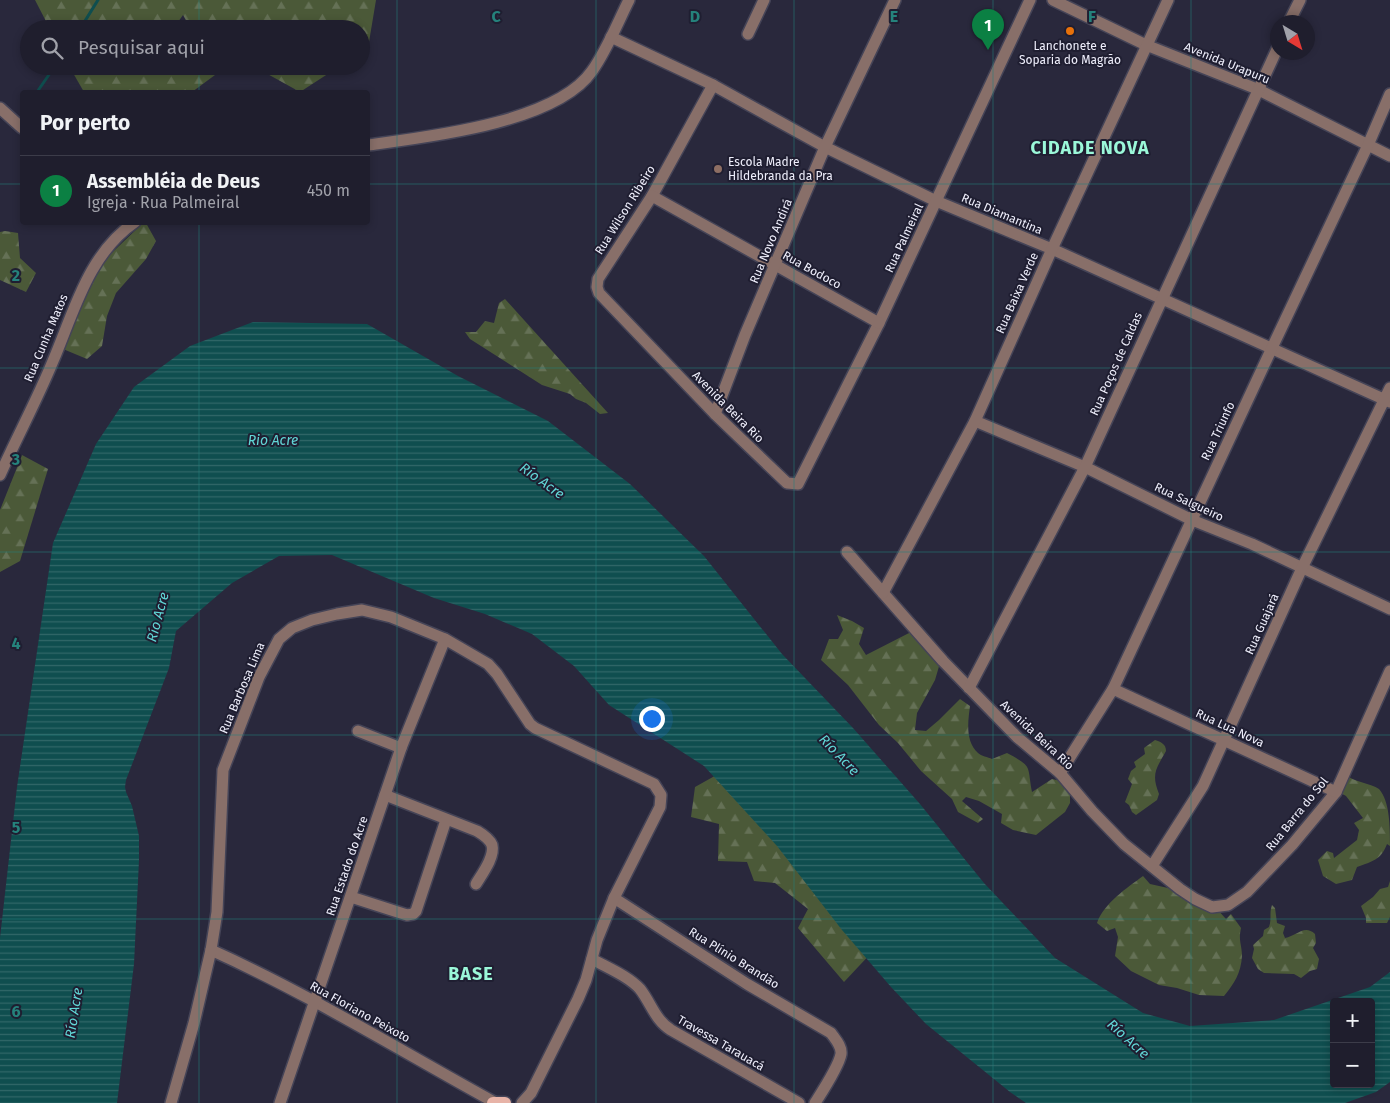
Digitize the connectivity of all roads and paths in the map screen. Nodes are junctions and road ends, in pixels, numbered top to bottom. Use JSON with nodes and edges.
{"nodes":[{"id":1,"x":629,"y":0,"type":"edge"},
{"id":2,"x":764,"y":0,"type":"edge"},
{"id":3,"x":896,"y":0,"type":"edge"},
{"id":4,"x":1030,"y":0,"type":"edge"},
{"id":5,"x":1053,"y":0,"type":"edge"},
{"id":6,"x":1168,"y":0,"type":"edge"},
{"id":7,"x":1300,"y":0,"type":"edge"},
{"id":8,"x":1292,"y":15,"type":"edge"},
{"id":9,"x":748,"y":34,"type":"dead end"},
{"id":10,"x":611,"y":37,"type":"junction"},
{"id":11,"x":1146,"y":45,"type":"junction"},
{"id":12,"x":1272,"y":60,"type":"edge"},
{"id":13,"x":713,"y":85,"type":"junction"},
{"id":14,"x":1257,"y":89,"type":"junction"},
{"id":15,"x":1390,"y":94,"type":"edge"},
{"id":16,"x":0,"y":108,"type":"edge"},
{"id":17,"x":20,"y":126,"type":"edge"},
{"id":18,"x":370,"y":144,"type":"edge"},
{"id":19,"x":1368,"y":145,"type":"junction"},
{"id":20,"x":825,"y":147,"type":"junction"},
{"id":21,"x":1390,"y":156,"type":"edge"},
{"id":22,"x":652,"y":196,"type":"junction"},
{"id":23,"x":936,"y":201,"type":"junction"},
{"id":24,"x":131,"y":225,"type":"edge"},
{"id":25,"x":1052,"y":249,"type":"junction"},
{"id":26,"x":776,"y":266,"type":"junction"},
{"id":27,"x":1161,"y":300,"type":"junction"},
{"id":28,"x":879,"y":324,"type":"junction"},
{"id":29,"x":644,"y":339,"type":"joint"},
{"id":30,"x":1271,"y":350,"type":"junction"},
{"id":31,"x":1390,"y":388,"type":"edge"},
{"id":32,"x":1387,"y":401,"type":"edge"},
{"id":33,"x":715,"y":414,"type":"junction"},
{"id":34,"x":975,"y":421,"type":"junction"},
{"id":35,"x":1085,"y":467,"type":"junction"},
{"id":36,"x":0,"y":475,"type":"edge"},
{"id":37,"x":798,"y":484,"type":"joint"},
{"id":38,"x":1192,"y":520,"type":"junction"},
{"id":39,"x":847,"y":552,"type":"dead end"},
{"id":40,"x":1302,"y":568,"type":"junction"},
{"id":41,"x":883,"y":592,"type":"junction"},
{"id":42,"x":1390,"y":609,"type":"edge"},
{"id":43,"x":445,"y":640,"type":"junction"},
{"id":44,"x":1390,"y":671,"type":"edge"},
{"id":45,"x":969,"y":688,"type":"junction"},
{"id":46,"x":1113,"y":689,"type":"junction"},
{"id":47,"x":358,"y":731,"type":"dead end"},
{"id":48,"x":1225,"y":741,"type":"junction"},
{"id":49,"x":401,"y":748,"type":"junction"},
{"id":50,"x":1060,"y":773,"type":"junction"},
{"id":51,"x":1336,"y":792,"type":"junction"},
{"id":52,"x":385,"y":795,"type":"junction"},
{"id":53,"x":446,"y":820,"type":"junction"},
{"id":54,"x":1152,"y":866,"type":"junction"},
{"id":55,"x":476,"y":884,"type":"dead end"},
{"id":56,"x":351,"y":897,"type":"junction"},
{"id":57,"x":614,"y":898,"type":"junction"},
{"id":58,"x":1228,"y":905,"type":"joint"},
{"id":59,"x":211,"y":950,"type":"junction"},
{"id":60,"x":592,"y":960,"type":"junction"},
{"id":61,"x":313,"y":1002,"type":"junction"},
{"id":62,"x":171,"y":1103,"type":"edge"},
{"id":63,"x":280,"y":1103,"type":"edge"},
{"id":64,"x":494,"y":1103,"type":"edge"},
{"id":65,"x":505,"y":1103,"type":"edge"},
{"id":66,"x":522,"y":1103,"type":"edge"},
{"id":67,"x":799,"y":1103,"type":"edge"},
{"id":68,"x":815,"y":1103,"type":"edge"}],
"edges":[{"from":1,"to":10,"type":"street"},
{"from":2,"to":9,"type":"street"},
{"from":3,"to":20,"type":"street","name":"Rua Novo Andirá"},
{"from":4,"to":23,"type":"street","name":"Rua Palmeiral"},
{"from":5,"to":11,"type":"street","name":"Avenida Urapuru"},
{"from":6,"to":11,"type":"street","name":"Rua Baixa Verde"},
{"from":7,"to":8,"type":"street"},
{"from":10,"to":13,"type":"street","name":"Rua Diamantina"},
{"from":10,"to":18,"type":"street"},
{"from":11,"to":14,"type":"street","name":"Avenida Urapuru"},
{"from":11,"to":25,"type":"street","name":"Rua Baixa Verde"},
{"from":12,"to":14,"type":"street","name":"Rua Poços de Caldas"},
{"from":13,"to":20,"type":"street","name":"Rua Diamantina"},
{"from":13,"to":22,"type":"street","name":"Rua Wilson Ribeiro"},
{"from":14,"to":19,"type":"street","name":"Avenida Urapuru"},
{"from":14,"to":27,"type":"street","name":"Rua Poços de Caldas"},
{"from":15,"to":19,"type":"street","name":"Rua Triunfo"},
{"from":16,"to":17,"type":"street"},
{"from":19,"to":21,"type":"street","name":"Avenida Urapuru"},
{"from":19,"to":30,"type":"street","name":"Rua Triunfo"},
{"from":20,"to":23,"type":"street","name":"Rua Diamantina"},
{"from":20,"to":26,"type":"street","name":"Rua Novo Andirá"},
{"from":22,"to":26,"type":"street","name":"Rua Bodoco"},
{"from":22,"to":29,"type":"street","name":"Rua Wilson Ribeiro"},
{"from":23,"to":25,"type":"street","name":"Rua Diamantina"},
{"from":23,"to":28,"type":"street","name":"Rua Palmeiral"},
{"from":24,"to":36,"type":"street","name":"Rua Cunha Matos"},
{"from":25,"to":27,"type":"street","name":"Rua Diamantina"},
{"from":25,"to":34,"type":"street","name":"Rua Baixa Verde"},
{"from":26,"to":28,"type":"street","name":"Rua Bodoco"},
{"from":26,"to":33,"type":"street","name":"Rua Novo Andirá"},
{"from":27,"to":30,"type":"street","name":"Rua Diamantina"},
{"from":27,"to":35,"type":"street","name":"Rua Poços de Caldas"},
{"from":28,"to":37,"type":"street","name":"Rua Palmeiral"},
{"from":29,"to":33,"type":"street","name":"Avenida Beira Rio"},
{"from":30,"to":32,"type":"street","name":"Rua Diamantina"},
{"from":30,"to":38,"type":"street","name":"Rua Triunfo"},
{"from":31,"to":32,"type":"street","name":"Rua Guajará"},
{"from":32,"to":40,"type":"street","name":"Rua Guajará"},
{"from":33,"to":37,"type":"street","name":"Avenida Beira Rio"},
{"from":34,"to":35,"type":"street","name":"Rua Salgueiro"},
{"from":34,"to":41,"type":"street","name":"Rua Baixa Verde"},
{"from":35,"to":38,"type":"street","name":"Rua Salgueiro"},
{"from":35,"to":45,"type":"street","name":"Rua Poços de Caldas"},
{"from":38,"to":40,"type":"street","name":"Rua Salgueiro"},
{"from":38,"to":46,"type":"street","name":"Rua Triunfo"},
{"from":39,"to":41,"type":"street","name":"Avenida Beira Rio"},
{"from":40,"to":42,"type":"street","name":"Rua Salgueiro"},
{"from":40,"to":48,"type":"street","name":"Rua Guajará"},
{"from":41,"to":45,"type":"street","name":"Avenida Beira Rio"},
{"from":43,"to":49,"type":"street","name":"Rua Estado do Acre"},
{"from":43,"to":57,"type":"street","name":"Rua Barbosa Lima"},
{"from":43,"to":59,"type":"street","name":"Rua Barbosa Lima"},
{"from":44,"to":51,"type":"street","name":"Rua Barra do Sol"},
{"from":45,"to":50,"type":"street","name":"Avenida Beira Rio"},
{"from":46,"to":48,"type":"street","name":"Rua Lua Nova"},
{"from":46,"to":50,"type":"street","name":"Rua Triunfo"},
{"from":47,"to":49,"type":"street"},
{"from":48,"to":51,"type":"street","name":"Rua Lua Nova"},
{"from":48,"to":54,"type":"street","name":"Rua Guajará"},
{"from":49,"to":52,"type":"street","name":"Rua Estado do Acre"},
{"from":50,"to":54,"type":"street","name":"Avenida Beira Rio"},
{"from":51,"to":58,"type":"street","name":"Rua Barra do Sol"},
{"from":52,"to":53,"type":"street"},
{"from":52,"to":56,"type":"street","name":"Rua Estado do Acre"},
{"from":53,"to":55,"type":"street"},
{"from":53,"to":56,"type":"street"},
{"from":54,"to":58,"type":"street","name":"Avenida Beira Rio"},
{"from":56,"to":61,"type":"street","name":"Rua Estado do Acre"},
{"from":57,"to":60,"type":"street"},
{"from":57,"to":68,"type":"street","name":"Rua Plínio Brandão"},
{"from":59,"to":61,"type":"street","name":"Rua Floriano Peixoto"},
{"from":59,"to":62,"type":"street","name":"Rua Barbosa Lima"},
{"from":60,"to":66,"type":"street"},
{"from":60,"to":67,"type":"street","name":"Travessa Tarauacá"},
{"from":61,"to":63,"type":"street","name":"Rua Estado do Acre"},
{"from":61,"to":64,"type":"street","name":"Rua Floriano Peixoto"},
{"from":64,"to":65,"type":"main road","name":"Rua Floriano Peixoto"}]}
